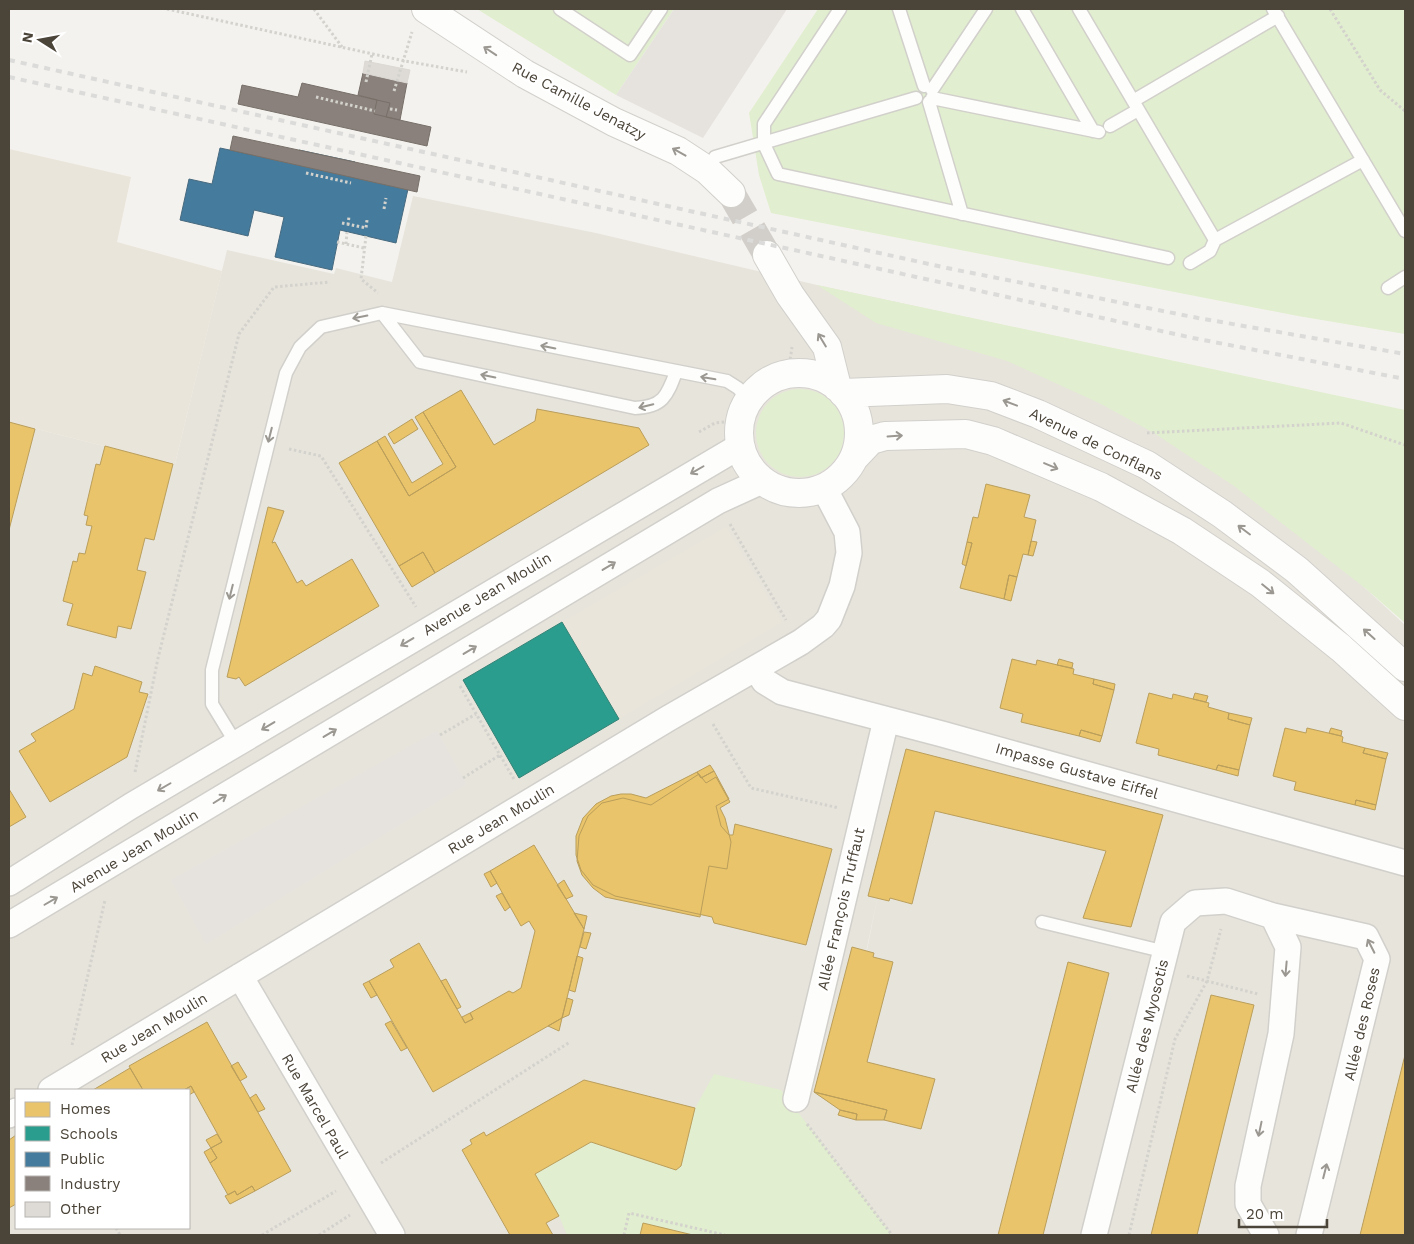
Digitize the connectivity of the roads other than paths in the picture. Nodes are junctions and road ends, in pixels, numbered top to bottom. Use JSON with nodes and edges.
{"nodes":[{"id":1,"x":560,"y":9,"type":"edge"},
{"id":2,"x":661,"y":9,"type":"edge"},
{"id":3,"x":840,"y":9,"type":"edge"},
{"id":4,"x":899,"y":9,"type":"edge"},
{"id":5,"x":986,"y":9,"type":"edge"},
{"id":6,"x":1022,"y":9,"type":"edge"},
{"id":7,"x":1079,"y":9,"type":"edge"},
{"id":8,"x":1275,"y":13,"type":"edge"},
{"id":9,"x":420,"y":17,"type":"edge"},
{"id":10,"x":929,"y":94,"type":"junction"},
{"id":11,"x":1136,"y":105,"type":"junction"},
{"id":12,"x":1101,"y":130,"type":"junction"},
{"id":13,"x":764,"y":144,"type":"junction"},
{"id":14,"x":715,"y":157,"type":"dead end"},
{"id":15,"x":1363,"y":160,"type":"junction"},
{"id":16,"x":731,"y":193,"type":"tunnel mouth"},
{"id":17,"x":962,"y":214,"type":"junction"},
{"id":18,"x":1405,"y":231,"type":"edge"},
{"id":19,"x":1215,"y":240,"type":"junction"},
{"id":20,"x":767,"y":255,"type":"tunnel mouth"},
{"id":21,"x":1168,"y":258,"type":"dead end"},
{"id":22,"x":1190,"y":263,"type":"dead end"},
{"id":23,"x":1405,"y":277,"type":"edge"},
{"id":24,"x":1388,"y":288,"type":"dead end"},
{"id":25,"x":382,"y":313,"type":"junction"},
{"id":26,"x":676,"y":372,"type":"junction"},
{"id":27,"x":840,"y":390,"type":"junction"},
{"id":28,"x":749,"y":400,"type":"junction"},
{"id":29,"x":740,"y":446,"type":"junction"},
{"id":30,"x":854,"y":458,"type":"junction"},
{"id":31,"x":762,"y":481,"type":"junction"},
{"id":32,"x":824,"y":488,"type":"junction"},
{"id":33,"x":1405,"y":667,"type":"edge"},
{"id":34,"x":757,"y":669,"type":"junction"},
{"id":35,"x":1405,"y":706,"type":"edge"},
{"id":36,"x":886,"y":720,"type":"junction"},
{"id":37,"x":237,"y":745,"type":"junction"},
{"id":38,"x":258,"y":776,"type":"junction"},
{"id":39,"x":1405,"y":863,"type":"edge"},
{"id":40,"x":9,"y":883,"type":"edge"},
{"id":41,"x":1273,"y":916,"type":"junction"},
{"id":42,"x":1042,"y":922,"type":"dead end"},
{"id":43,"x":9,"y":925,"type":"edge"},
{"id":44,"x":1164,"y":961,"type":"junction"},
{"id":45,"x":240,"y":976,"type":"junction"},
{"id":46,"x":53,"y":1089,"type":"edge"},
{"id":47,"x":800,"y":1110,"type":"road end"},
{"id":48,"x":392,"y":1235,"type":"edge"},
{"id":49,"x":1094,"y":1235,"type":"edge"},
{"id":50,"x":1266,"y":1235,"type":"edge"},
{"id":51,"x":1309,"y":1235,"type":"edge"}],
"edges":[{"from":1,"to":2,"type":"lane"},
{"from":3,"to":13,"type":"lane"},
{"from":4,"to":10,"type":"lane"},
{"from":5,"to":10,"type":"lane"},
{"from":6,"to":12,"type":"lane"},
{"from":7,"to":11,"type":"lane"},
{"from":8,"to":11,"type":"lane"},
{"from":8,"to":15,"type":"lane"},
{"from":16,"to":9,"type":"street","name":"Rue Camille Jenatzy","one_way":true},
{"from":10,"to":12,"type":"lane"},
{"from":10,"to":13,"type":"lane"},
{"from":10,"to":17,"type":"lane"},
{"from":11,"to":12,"type":"lane"},
{"from":11,"to":19,"type":"lane"},
{"from":13,"to":14,"type":"lane"},
{"from":13,"to":17,"type":"lane"},
{"from":15,"to":18,"type":"lane"},
{"from":15,"to":19,"type":"lane"},
{"from":17,"to":21,"type":"lane"},
{"from":19,"to":22,"type":"lane"},
{"from":27,"to":20,"type":"street","one_way":true},
{"from":23,"to":24,"type":"lane"},
{"from":26,"to":25,"type":"lane","one_way":true},
{"from":26,"to":25,"type":"lane","one_way":true},
{"from":25,"to":37,"type":"lane","one_way":true},
{"from":28,"to":26,"type":"lane","one_way":true},
{"from":27,"to":28,"type":"street"},
{"from":27,"to":30,"type":"street"},
{"from":33,"to":27,"type":"street","name":"Avenue de Conflans","one_way":true},
{"from":28,"to":29,"type":"street"},
{"from":29,"to":31,"type":"street"},
{"from":29,"to":37,"type":"street","name":"Avenue Jean Moulin","one_way":true},
{"from":30,"to":32,"type":"street"},
{"from":30,"to":35,"type":"street","one_way":true},
{"from":31,"to":32,"type":"street"},
{"from":38,"to":31,"type":"street","name":"Avenue Jean Moulin","one_way":true},
{"from":32,"to":34,"type":"street","name":"Rue Jean Moulin"},
{"from":34,"to":36,"type":"street","name":"Impasse Gustave Eiffel"},
{"from":34,"to":45,"type":"street","name":"Rue Jean Moulin"},
{"from":36,"to":39,"type":"street","name":"Impasse Gustave Eiffel"},
{"from":36,"to":47,"type":"street","name":"Allée François Truffaut"},
{"from":37,"to":38,"type":"street"},
{"from":37,"to":40,"type":"street","name":"Avenue Jean Moulin","one_way":true},
{"from":43,"to":38,"type":"street","name":"Avenue Jean Moulin","one_way":true},
{"from":41,"to":44,"type":"street","name":"Allée des Myosotis"},
{"from":41,"to":50,"type":"street","one_way":true},
{"from":51,"to":41,"type":"street","name":"Allée des Roses","one_way":true},
{"from":42,"to":44,"type":"lane"},
{"from":44,"to":49,"type":"street","name":"Allée des Myosotis"},
{"from":45,"to":46,"type":"street","name":"Rue Jean Moulin"},
{"from":45,"to":48,"type":"street","name":"Rue Marcel Paul"}]}
